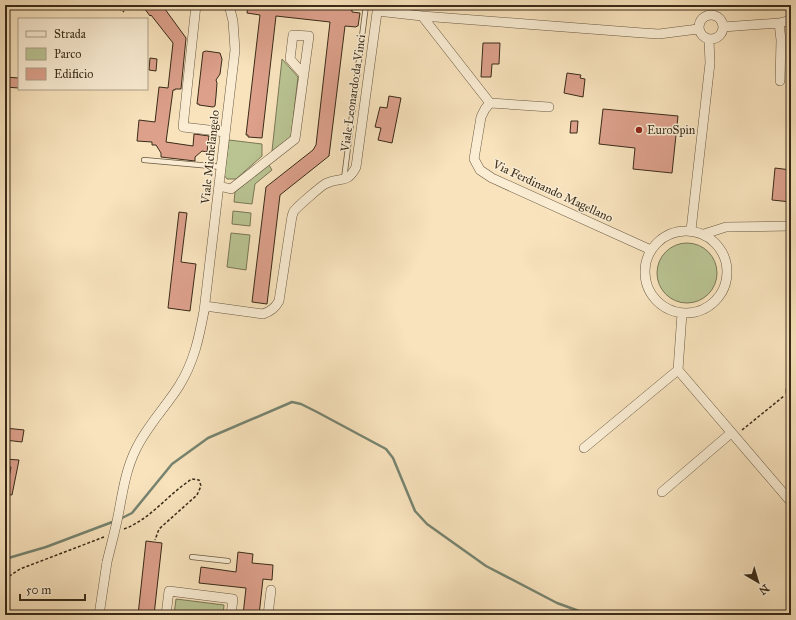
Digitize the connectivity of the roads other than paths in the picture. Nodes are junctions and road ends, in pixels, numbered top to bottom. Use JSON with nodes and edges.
{"nodes":[{"id":1,"x":196,"y":5,"type":"edge"},
{"id":2,"x":229,"y":5,"type":"edge"},
{"id":3,"x":366,"y":5,"type":"edge"},
{"id":4,"x":711,"y":5,"type":"edge"},
{"id":5,"x":377,"y":8,"type":"edge"},
{"id":6,"x":713,"y":15,"type":"junction"},
{"id":7,"x":422,"y":16,"type":"junction"},
{"id":8,"x":791,"y":20,"type":"edge"},
{"id":9,"x":779,"y":23,"type":"junction"},
{"id":10,"x":723,"y":27,"type":"junction"},
{"id":11,"x":698,"y":29,"type":"junction"},
{"id":12,"x":709,"y":40,"type":"junction"},
{"id":13,"x":304,"y":75,"type":"dead end"},
{"id":14,"x":780,"y":81,"type":"dead end"},
{"id":15,"x":490,"y":103,"type":"junction"},
{"id":16,"x":549,"y":107,"type":"dead end"},
{"id":17,"x":225,"y":132,"type":"junction"},
{"id":18,"x":144,"y":160,"type":"dead end"},
{"id":19,"x":222,"y":167,"type":"junction"},
{"id":20,"x":344,"y":179,"type":"junction"},
{"id":21,"x":219,"y":186,"type":"junction"},
{"id":22,"x":791,"y":226,"type":"edge"},
{"id":23,"x":691,"y":230,"type":"junction"},
{"id":24,"x":704,"y":234,"type":"junction"},
{"id":25,"x":651,"y":250,"type":"junction"},
{"id":26,"x":204,"y":309,"type":"junction"},
{"id":27,"x":682,"y":313,"type":"junction"},
{"id":28,"x":678,"y":370,"type":"junction"},
{"id":29,"x":733,"y":435,"type":"junction"},
{"id":30,"x":584,"y":448,"type":"dead end"},
{"id":31,"x":662,"y":492,"type":"dead end"},
{"id":32,"x":791,"y":502,"type":"edge"},
{"id":33,"x":192,"y":557,"type":"dead end"},
{"id":34,"x":228,"y":561,"type":"dead end"},
{"id":35,"x":271,"y":590,"type":"dead end"},
{"id":36,"x":99,"y":615,"type":"edge"},
{"id":37,"x":166,"y":615,"type":"edge"},
{"id":38,"x":231,"y":615,"type":"edge"},
{"id":39,"x":268,"y":615,"type":"edge"}],
"edges":[{"from":1,"to":17,"type":"street"},
{"from":2,"to":17,"type":"street","name":"Viale Michelangelo"},
{"from":3,"to":20,"type":"lane","name":"Viale Leonardo da Vinci"},
{"from":4,"to":6,"type":"street"},
{"from":5,"to":7,"type":"street"},
{"from":5,"to":20,"type":"street","name":"Viale Leonardo da Vinci"},
{"from":6,"to":10,"type":"street"},
{"from":6,"to":11,"type":"street"},
{"from":7,"to":11,"type":"street"},
{"from":7,"to":15,"type":"street"},
{"from":8,"to":9,"type":"street"},
{"from":9,"to":10,"type":"street"},
{"from":9,"to":14,"type":"street"},
{"from":10,"to":12,"type":"street"},
{"from":11,"to":12,"type":"street"},
{"from":12,"to":23,"type":"street"},
{"from":13,"to":21,"type":"street"},
{"from":15,"to":16,"type":"street"},
{"from":15,"to":25,"type":"street","name":"Via Ferdinando Magellano"},
{"from":17,"to":19,"type":"street","name":"Viale Michelangelo"},
{"from":18,"to":19,"type":"lane"},
{"from":19,"to":21,"type":"street","name":"Viale Michelangelo"},
{"from":20,"to":26,"type":"street"},
{"from":21,"to":26,"type":"street","name":"Viale Michelangelo"},
{"from":22,"to":24,"type":"street"},
{"from":23,"to":24,"type":"street"},
{"from":23,"to":25,"type":"street"},
{"from":24,"to":27,"type":"street"},
{"from":25,"to":27,"type":"street"},
{"from":26,"to":36,"type":"street","name":"Viale Michelangelo","bridge":true},
{"from":27,"to":28,"type":"street"},
{"from":28,"to":29,"type":"street"},
{"from":28,"to":30,"type":"street"},
{"from":29,"to":31,"type":"street"},
{"from":29,"to":32,"type":"street"},
{"from":33,"to":34,"type":"lane"},
{"from":35,"to":39,"type":"street"},
{"from":37,"to":38,"type":"street"}]}
